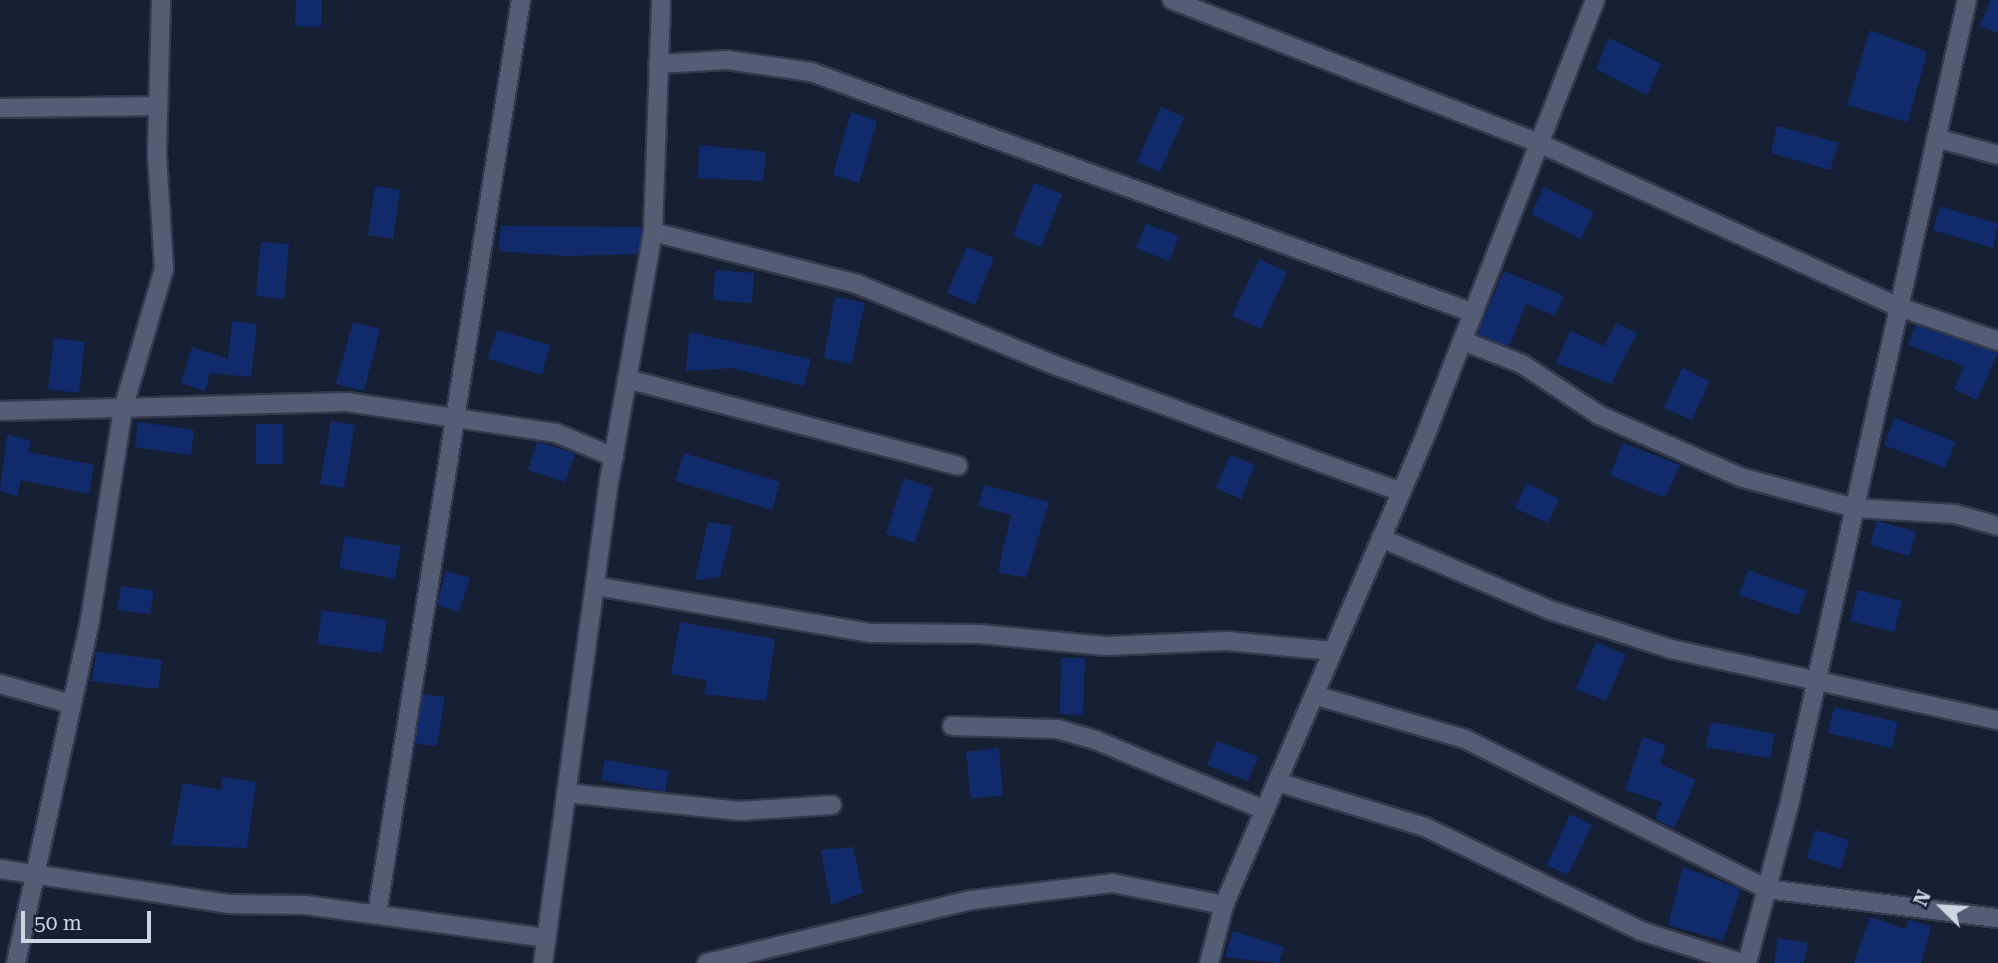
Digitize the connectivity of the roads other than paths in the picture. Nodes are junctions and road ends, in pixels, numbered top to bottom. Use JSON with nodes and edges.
{"nodes":[{"id":1,"x":161,"y":0,"type":"edge"},
{"id":2,"x":521,"y":0,"type":"edge"},
{"id":3,"x":661,"y":0,"type":"edge"},
{"id":4,"x":1172,"y":0,"type":"edge"},
{"id":5,"x":1595,"y":0,"type":"edge"},
{"id":6,"x":1967,"y":0,"type":"edge"},
{"id":7,"x":658,"y":64,"type":"junction"},
{"id":8,"x":157,"y":106,"type":"junction"},
{"id":9,"x":0,"y":108,"type":"edge"},
{"id":10,"x":1936,"y":138,"type":"junction"},
{"id":11,"x":1541,"y":144,"type":"junction"},
{"id":12,"x":1998,"y":155,"type":"edge"},
{"id":13,"x":653,"y":232,"type":"junction"},
{"id":14,"x":1899,"y":307,"type":"junction"},
{"id":15,"x":1474,"y":313,"type":"junction"},
{"id":16,"x":1463,"y":341,"type":"junction"},
{"id":17,"x":1998,"y":341,"type":"edge"},
{"id":18,"x":627,"y":379,"type":"junction"},
{"id":19,"x":123,"y":409,"type":"junction"},
{"id":20,"x":0,"y":411,"type":"edge"},
{"id":21,"x":452,"y":415,"type":"junction"},
{"id":22,"x":614,"y":457,"type":"junction"},
{"id":23,"x":958,"y":466,"type":"dead end"},
{"id":24,"x":1401,"y":492,"type":"junction"},
{"id":25,"x":1855,"y":508,"type":"junction"},
{"id":26,"x":1998,"y":526,"type":"edge"},
{"id":27,"x":1381,"y":538,"type":"junction"},
{"id":28,"x":595,"y":586,"type":"junction"},
{"id":29,"x":1333,"y":651,"type":"junction"},
{"id":30,"x":1817,"y":678,"type":"junction"},
{"id":31,"x":0,"y":684,"type":"edge"},
{"id":32,"x":1314,"y":695,"type":"junction"},
{"id":33,"x":71,"y":704,"type":"junction"},
{"id":34,"x":1998,"y":720,"type":"edge"},
{"id":35,"x":952,"y":726,"type":"dead end"},
{"id":36,"x":1277,"y":782,"type":"junction"},
{"id":37,"x":566,"y":793,"type":"junction"},
{"id":38,"x":832,"y":805,"type":"dead end"},
{"id":39,"x":1265,"y":810,"type":"junction"},
{"id":40,"x":0,"y":869,"type":"edge"},
{"id":41,"x":32,"y":875,"type":"junction"},
{"id":42,"x":1767,"y":889,"type":"junction"},
{"id":43,"x":1224,"y":905,"type":"junction"},
{"id":44,"x":377,"y":914,"type":"junction"},
{"id":45,"x":1998,"y":918,"type":"edge"},
{"id":46,"x":546,"y":938,"type":"junction"},
{"id":47,"x":16,"y":963,"type":"edge"},
{"id":48,"x":543,"y":963,"type":"edge"},
{"id":49,"x":707,"y":963,"type":"edge"},
{"id":50,"x":1209,"y":963,"type":"edge"},
{"id":51,"x":1741,"y":963,"type":"edge"},
{"id":52,"x":1747,"y":963,"type":"edge"}],
"edges":[{"from":1,"to":8,"type":"street"},
{"from":2,"to":21,"type":"street"},
{"from":3,"to":7,"type":"street"},
{"from":4,"to":11,"type":"street"},
{"from":5,"to":11,"type":"street"},
{"from":6,"to":10,"type":"street"},
{"from":7,"to":13,"type":"street"},
{"from":7,"to":15,"type":"street"},
{"from":8,"to":9,"type":"street"},
{"from":8,"to":19,"type":"street"},
{"from":10,"to":12,"type":"street"},
{"from":10,"to":14,"type":"street"},
{"from":11,"to":14,"type":"street"},
{"from":11,"to":15,"type":"street"},
{"from":13,"to":18,"type":"street"},
{"from":13,"to":24,"type":"street"},
{"from":14,"to":17,"type":"street"},
{"from":14,"to":25,"type":"street"},
{"from":15,"to":16,"type":"street"},
{"from":16,"to":24,"type":"street"},
{"from":16,"to":25,"type":"street"},
{"from":18,"to":22,"type":"street"},
{"from":18,"to":23,"type":"street"},
{"from":19,"to":20,"type":"street"},
{"from":19,"to":21,"type":"street"},
{"from":19,"to":33,"type":"street"},
{"from":21,"to":22,"type":"street"},
{"from":21,"to":44,"type":"street"},
{"from":22,"to":28,"type":"street"},
{"from":24,"to":27,"type":"street"},
{"from":25,"to":26,"type":"street"},
{"from":25,"to":30,"type":"street"},
{"from":27,"to":29,"type":"street"},
{"from":27,"to":30,"type":"street"},
{"from":28,"to":29,"type":"street"},
{"from":28,"to":37,"type":"street"},
{"from":29,"to":32,"type":"street"},
{"from":30,"to":34,"type":"street"},
{"from":30,"to":42,"type":"street"},
{"from":31,"to":33,"type":"street"},
{"from":32,"to":36,"type":"street"},
{"from":32,"to":42,"type":"street"},
{"from":33,"to":41,"type":"street"},
{"from":35,"to":39,"type":"street"},
{"from":36,"to":39,"type":"street"},
{"from":36,"to":51,"type":"street"},
{"from":37,"to":38,"type":"street"},
{"from":37,"to":46,"type":"street"},
{"from":39,"to":43,"type":"street"},
{"from":40,"to":41,"type":"street"},
{"from":41,"to":44,"type":"street"},
{"from":41,"to":47,"type":"street"},
{"from":42,"to":45,"type":"street"},
{"from":42,"to":52,"type":"street"},
{"from":43,"to":49,"type":"street"},
{"from":43,"to":50,"type":"street"},
{"from":44,"to":46,"type":"street"},
{"from":46,"to":48,"type":"street"}]}
